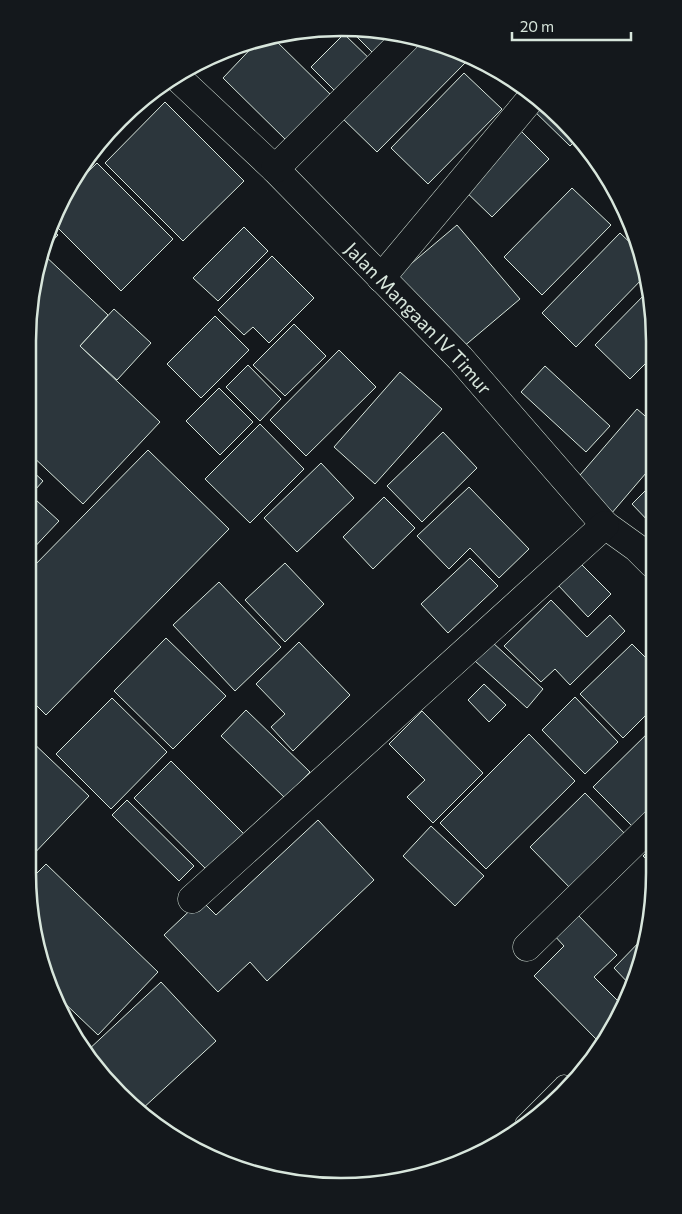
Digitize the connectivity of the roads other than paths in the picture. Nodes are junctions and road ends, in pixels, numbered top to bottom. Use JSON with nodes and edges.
{"nodes":[{"id":1,"x":402,"y":42,"type":"edge"},
{"id":2,"x":182,"y":82,"type":"edge"},
{"id":3,"x":529,"y":101,"type":"edge"},
{"id":4,"x":275,"y":169,"type":"junction"},
{"id":5,"x":382,"y":278,"type":"junction"},
{"id":6,"x":606,"y":525,"type":"junction"},
{"id":7,"x":646,"y":547,"type":"edge"},
{"id":8,"x":646,"y":832,"type":"edge"},
{"id":9,"x":192,"y":898,"type":"dead end"},
{"id":10,"x":527,"y":947,"type":"dead end"}],
"edges":[{"from":1,"to":4,"type":"street"},
{"from":2,"to":4,"type":"street","name":"Jalan Mangaan IV Timur"},
{"from":3,"to":5,"type":"street"},
{"from":4,"to":5,"type":"street","name":"Jalan Mangaan IV Timur"},
{"from":5,"to":6,"type":"street","name":"Jalan Mangaan IV Timur"},
{"from":6,"to":7,"type":"street","name":"Jalan Mangaan IV Timur"},
{"from":6,"to":9,"type":"street"},
{"from":8,"to":10,"type":"street"}]}
